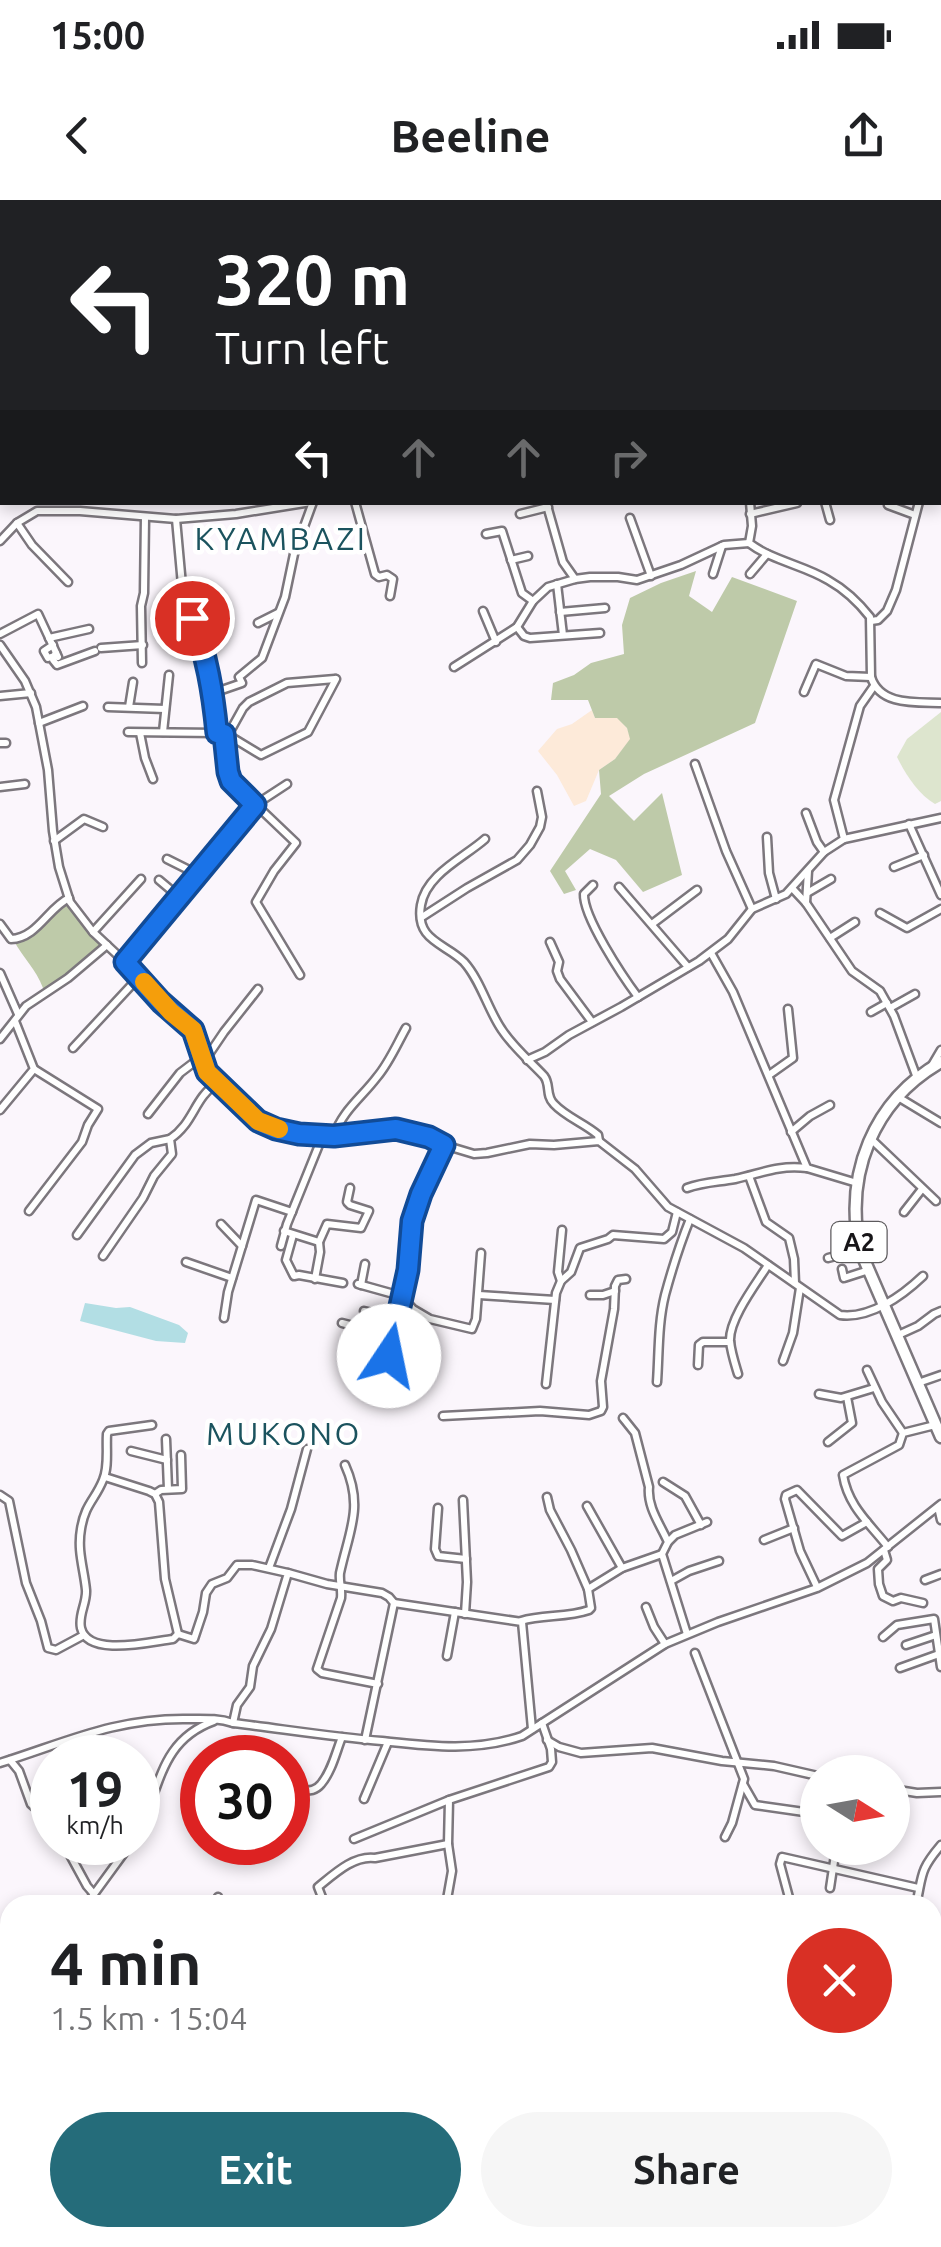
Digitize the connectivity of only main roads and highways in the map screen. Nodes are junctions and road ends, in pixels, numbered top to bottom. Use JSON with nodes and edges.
{"nodes":[{"id":1,"x":936,"y":1065,"type":"edge"},
{"id":2,"x":938,"y":1431,"type":"edge"}],
"edges":[{"from":1,"to":2,"type":"main road","number":"A2"}]}
